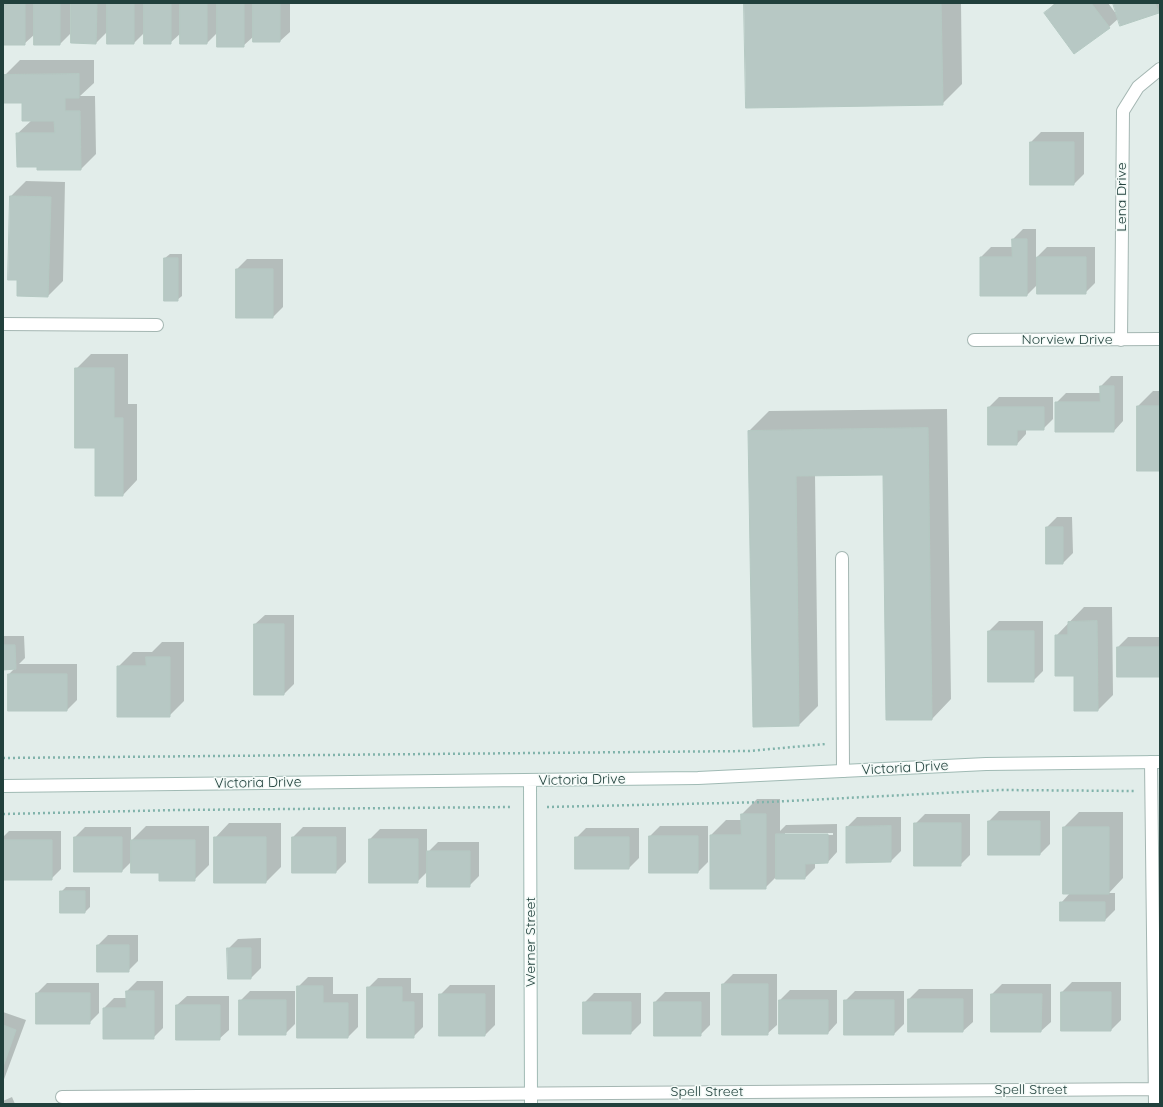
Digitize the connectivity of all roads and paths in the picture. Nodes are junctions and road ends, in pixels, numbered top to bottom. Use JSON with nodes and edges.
{"nodes":[{"id":1,"x":1160,"y":69,"type":"edge"},
{"id":2,"x":3,"y":324,"type":"edge"},
{"id":3,"x":157,"y":325,"type":"dead end"},
{"id":4,"x":1160,"y":339,"type":"edge"},
{"id":5,"x":974,"y":340,"type":"dead end"},
{"id":6,"x":1121,"y":340,"type":"junction"},
{"id":7,"x":842,"y":558,"type":"dead end"},
{"id":8,"x":843,"y":743,"type":"junction"},
{"id":9,"x":3,"y":758,"type":"edge"},
{"id":10,"x":1155,"y":762,"type":"edge"},
{"id":11,"x":843,"y":771,"type":"junction"},
{"id":12,"x":530,"y":781,"type":"junction"},
{"id":13,"x":3,"y":786,"type":"edge"},
{"id":14,"x":1151,"y":790,"type":"junction"},
{"id":15,"x":531,"y":807,"type":"junction"},
{"id":16,"x":3,"y":814,"type":"edge"},
{"id":17,"x":1157,"y":1089,"type":"edge"},
{"id":18,"x":62,"y":1097,"type":"dead end"},
{"id":19,"x":531,"y":1099,"type":"edge"},
{"id":20,"x":1155,"y":1104,"type":"edge"}],
"edges":[{"from":1,"to":6,"type":"street","name":"Lena Drive"},
{"from":2,"to":3,"type":"street"},
{"from":4,"to":6,"type":"street","name":"Norview Drive"},
{"from":5,"to":6,"type":"street","name":"Norview Drive"},
{"from":7,"to":8,"type":"street"},
{"from":8,"to":9,"type":"path"},
{"from":8,"to":11,"type":"street"},
{"from":10,"to":11,"type":"street","name":"Victoria Drive"},
{"from":10,"to":14,"type":"street"},
{"from":11,"to":12,"type":"street","name":"Victoria Drive"},
{"from":12,"to":13,"type":"street","name":"Victoria Drive"},
{"from":12,"to":15,"type":"street","name":"Werner Street"},
{"from":14,"to":15,"type":"path"},
{"from":14,"to":17,"type":"street"},
{"from":15,"to":16,"type":"path"},
{"from":15,"to":19,"type":"street","name":"Werner Street"},
{"from":17,"to":19,"type":"street","name":"Spell Street"},
{"from":17,"to":20,"type":"street"},
{"from":18,"to":19,"type":"street","name":"Spell Street"}]}
